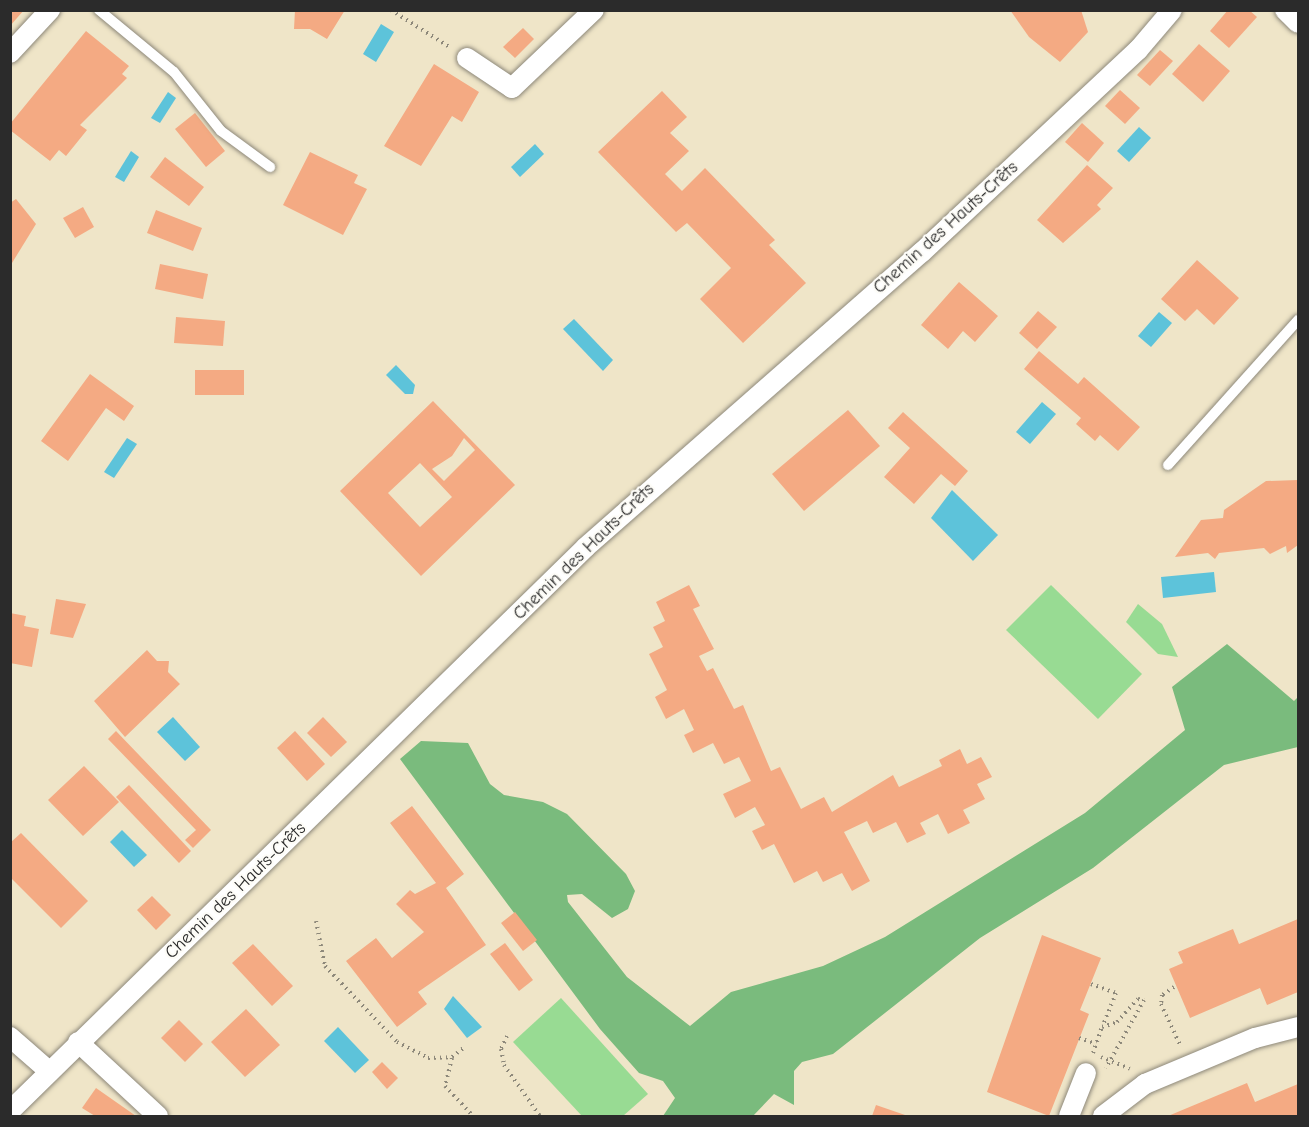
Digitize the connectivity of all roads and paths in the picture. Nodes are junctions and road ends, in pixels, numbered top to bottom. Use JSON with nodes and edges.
{"nodes":[{"id":1,"x":50,"y":10,"type":"edge"},
{"id":2,"x":99,"y":10,"type":"edge"},
{"id":3,"x":391,"y":10,"type":"edge"},
{"id":4,"x":594,"y":10,"type":"edge"},
{"id":5,"x":1172,"y":10,"type":"edge"},
{"id":6,"x":1285,"y":10,"type":"edge"},
{"id":7,"x":1299,"y":23,"type":"edge"},
{"id":8,"x":10,"y":53,"type":"edge"},
{"id":9,"x":467,"y":58,"type":"joint"},
{"id":10,"x":270,"y":167,"type":"dead end"},
{"id":11,"x":1299,"y":320,"type":"edge"},
{"id":12,"x":1168,"y":465,"type":"dead end"},
{"id":13,"x":316,"y":921,"type":"dead end"},
{"id":14,"x":1091,"y":984,"type":"dead end"},
{"id":15,"x":1173,"y":987,"type":"dead end"},
{"id":16,"x":1102,"y":1027,"type":"junction"},
{"id":17,"x":1299,"y":1027,"type":"edge"},
{"id":18,"x":507,"y":1036,"type":"dead end"},
{"id":19,"x":10,"y":1037,"type":"edge"},
{"id":20,"x":1079,"y":1038,"type":"dead end"},
{"id":21,"x":78,"y":1042,"type":"junction"},
{"id":22,"x":1096,"y":1044,"type":"junction"},
{"id":23,"x":465,"y":1047,"type":"dead end"},
{"id":24,"x":453,"y":1057,"type":"junction"},
{"id":25,"x":1108,"y":1060,"type":"junction"},
{"id":26,"x":1121,"y":1065,"type":"dead end"},
{"id":27,"x":1190,"y":1067,"type":"junction"},
{"id":28,"x":1093,"y":1069,"type":"junction"},
{"id":29,"x":49,"y":1071,"type":"junction"},
{"id":30,"x":10,"y":1111,"type":"edge"},
{"id":31,"x":158,"y":1116,"type":"edge"},
{"id":32,"x":473,"y":1116,"type":"edge"},
{"id":33,"x":540,"y":1116,"type":"edge"},
{"id":34,"x":1069,"y":1116,"type":"edge"},
{"id":35,"x":1103,"y":1116,"type":"edge"}],
"edges":[{"from":1,"to":8,"type":"street"},
{"from":2,"to":10,"type":"lane"},
{"from":3,"to":9,"type":"path"},
{"from":4,"to":9,"type":"street"},
{"from":5,"to":21,"type":"street","name":"Chemin des Hauts-Crêts"},
{"from":6,"to":7,"type":"street"},
{"from":11,"to":12,"type":"lane"},
{"from":13,"to":24,"type":"path"},
{"from":14,"to":16,"type":"path"},
{"from":15,"to":27,"type":"path"},
{"from":16,"to":22,"type":"path"},
{"from":16,"to":25,"type":"path"},
{"from":17,"to":27,"type":"street"},
{"from":18,"to":33,"type":"path"},
{"from":19,"to":29,"type":"street"},
{"from":20,"to":22,"type":"path"},
{"from":21,"to":29,"type":"street","name":"Chemin des Hauts-Crêts"},
{"from":21,"to":31,"type":"street"},
{"from":22,"to":28,"type":"path"},
{"from":23,"to":24,"type":"path"},
{"from":24,"to":32,"type":"path"},
{"from":25,"to":26,"type":"path"},
{"from":25,"to":28,"type":"path"},
{"from":27,"to":35,"type":"street"},
{"from":28,"to":34,"type":"street"},
{"from":29,"to":30,"type":"street","name":"Chemin des Hauts-Crêts"}]}
